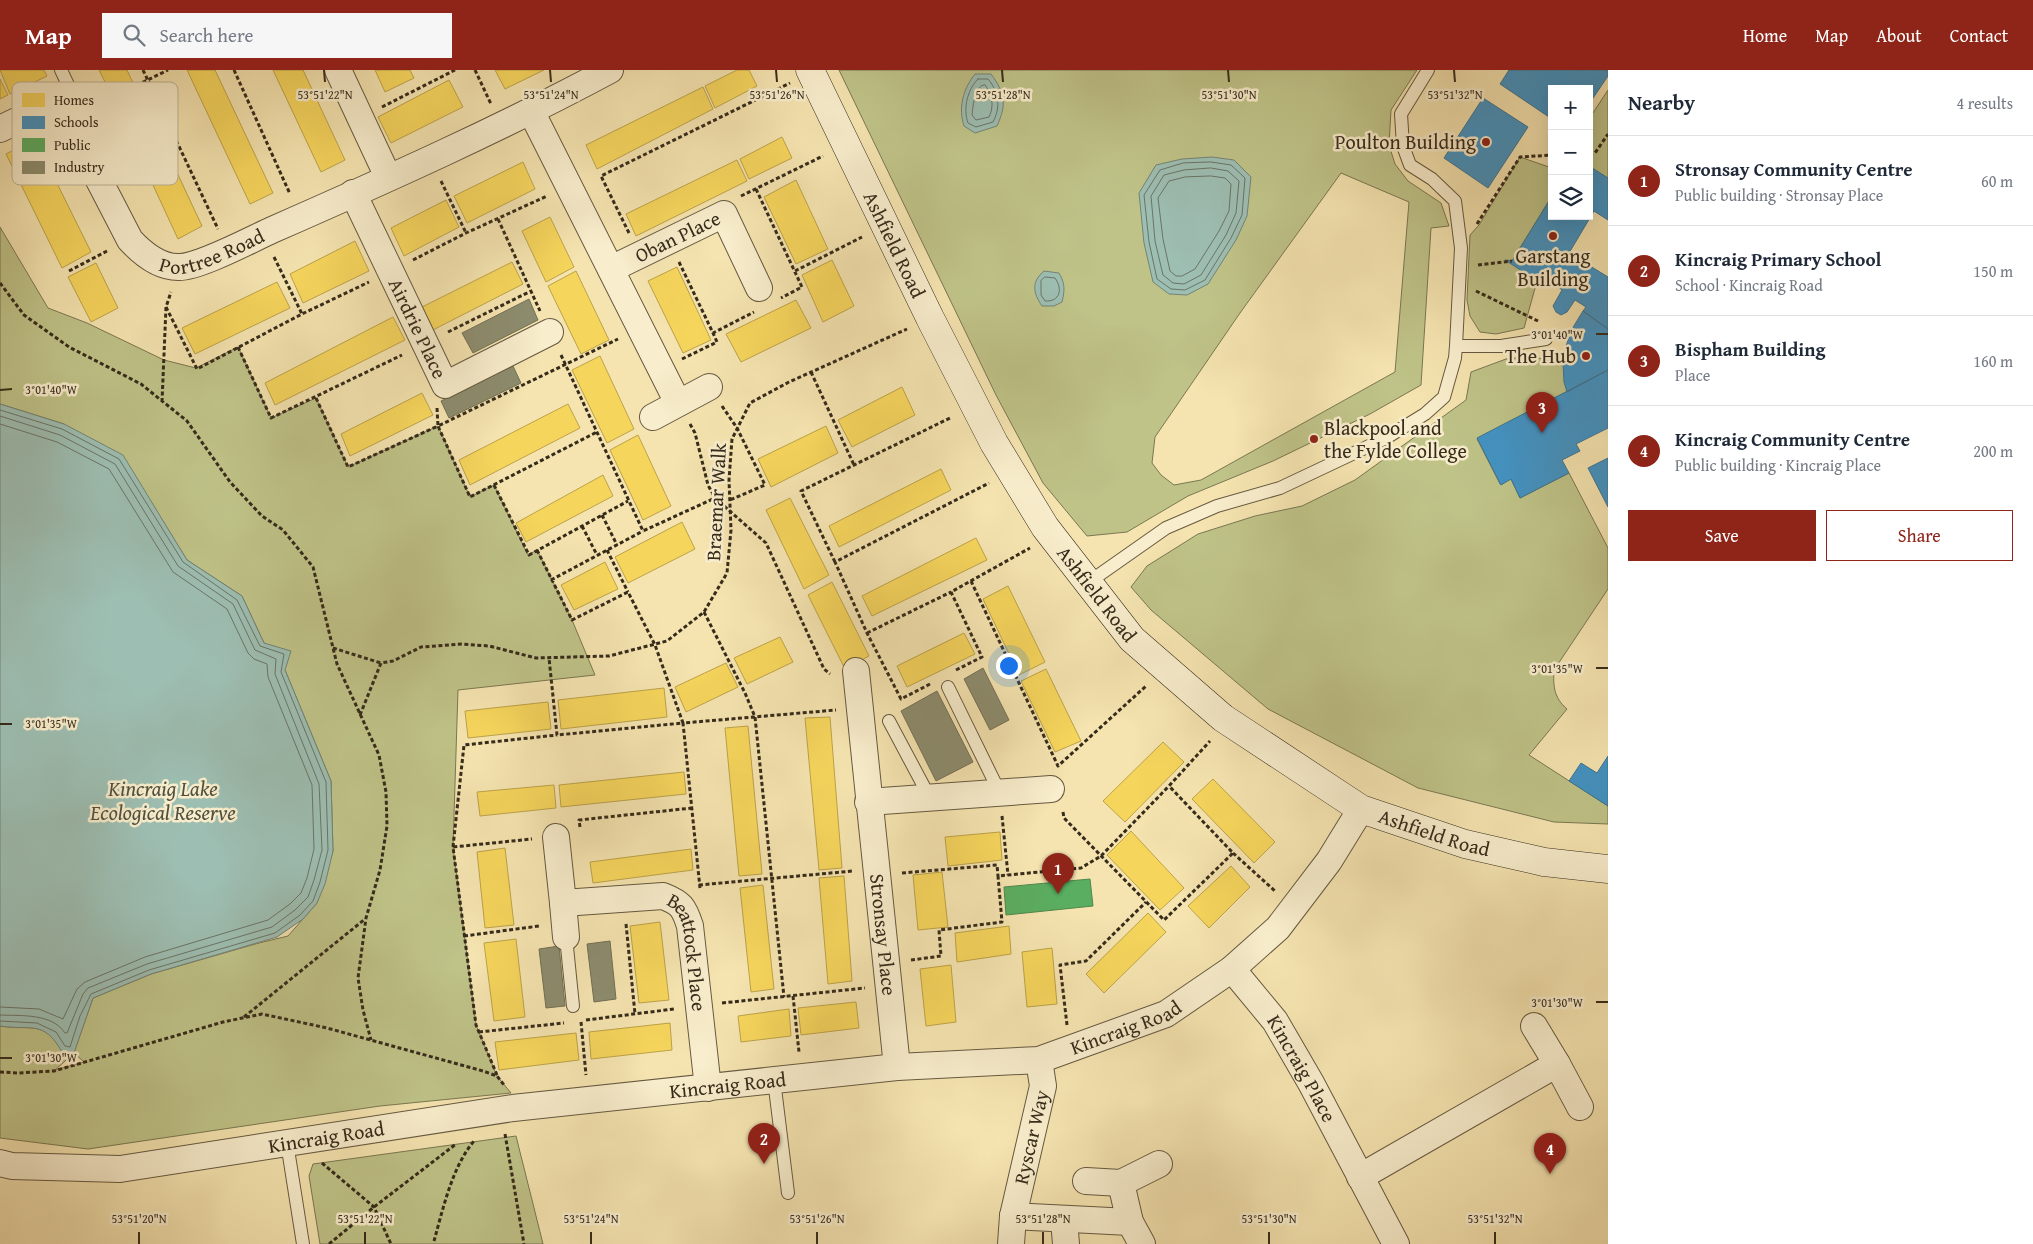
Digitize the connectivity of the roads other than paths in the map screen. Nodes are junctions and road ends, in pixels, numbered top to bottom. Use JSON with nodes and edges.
{"nodes":[{"id":1,"x":61,"y":70,"type":"edge"},
{"id":2,"x":338,"y":70,"type":"edge"},
{"id":3,"x":610,"y":70,"type":"edge"},
{"id":4,"x":1428,"y":70,"type":"edge"},
{"id":5,"x":811,"y":71,"type":"edge"},
{"id":6,"x":67,"y":82,"type":"edge"},
{"id":7,"x":531,"y":111,"type":"junction"},
{"id":8,"x":12,"y":125,"type":"edge"},
{"id":9,"x":0,"y":129,"type":"edge"},
{"id":10,"x":388,"y":177,"type":"junction"},
{"id":11,"x":102,"y":185,"type":"edge"},
{"id":12,"x":353,"y":193,"type":"junction"},
{"id":13,"x":611,"y":269,"type":"junction"},
{"id":14,"x":759,"y":288,"type":"dead end"},
{"id":15,"x":550,"y":332,"type":"road end"},
{"id":16,"x":1546,"y":339,"type":"dead end"},
{"id":17,"x":1456,"y":346,"type":"junction"},
{"id":18,"x":709,"y":388,"type":"road end"},
{"id":19,"x":678,"y":403,"type":"junction"},
{"id":20,"x":653,"y":417,"type":"dead end"},
{"id":21,"x":1089,"y":582,"type":"junction"},
{"id":22,"x":948,"y":687,"type":"dead end"},
{"id":23,"x":858,"y":692,"type":"road end"},
{"id":24,"x":889,"y":721,"type":"dead end"},
{"id":25,"x":1057,"y":785,"type":"road end"},
{"id":26,"x":1000,"y":793,"type":"junction"},
{"id":27,"x":930,"y":798,"type":"junction"},
{"id":28,"x":868,"y":802,"type":"junction"},
{"id":29,"x":1360,"y":809,"type":"junction"},
{"id":30,"x":556,"y":837,"type":"road end"},
{"id":31,"x":1608,"y":869,"type":"edge"},
{"id":32,"x":565,"y":921,"type":"junction"},
{"id":33,"x":1232,"y":969,"type":"junction"},
{"id":34,"x":573,"y":1006,"type":"road end"},
{"id":35,"x":1534,"y":1026,"type":"dead end"},
{"id":36,"x":1039,"y":1060,"type":"junction"},
{"id":37,"x":1558,"y":1064,"type":"junction"},
{"id":38,"x":897,"y":1067,"type":"junction"},
{"id":39,"x":774,"y":1080,"type":"junction"},
{"id":40,"x":708,"y":1088,"type":"junction"},
{"id":41,"x":1580,"y":1108,"type":"dead end"},
{"id":42,"x":292,"y":1142,"type":"junction"},
{"id":43,"x":0,"y":1163,"type":"edge"},
{"id":44,"x":1159,"y":1164,"type":"dead end"},
{"id":45,"x":1360,"y":1178,"type":"junction"},
{"id":46,"x":1086,"y":1181,"type":"dead end"},
{"id":47,"x":1120,"y":1183,"type":"junction"},
{"id":48,"x":788,"y":1193,"type":"dead end"},
{"id":49,"x":1014,"y":1216,"type":"junction"},
{"id":50,"x":1065,"y":1232,"type":"edge"},
{"id":51,"x":1136,"y":1233,"type":"edge"},
{"id":52,"x":302,"y":1244,"type":"edge"},
{"id":53,"x":1011,"y":1244,"type":"edge"},
{"id":54,"x":1396,"y":1244,"type":"edge"}],
"edges":[{"from":1,"to":6,"type":"lane"},
{"from":2,"to":10,"type":"street"},
{"from":3,"to":7,"type":"street","name":"Portree Road"},
{"from":4,"to":17,"type":"lane"},
{"from":5,"to":21,"type":"street","name":"Ashfield Road"},
{"from":7,"to":10,"type":"street","name":"Portree Road"},
{"from":7,"to":13,"type":"street","name":"Oban Place"},
{"from":8,"to":9,"type":"street"},
{"from":10,"to":12,"type":"street","name":"Portree Road"},
{"from":11,"to":12,"type":"street","name":"Portree Road"},
{"from":12,"to":15,"type":"street","name":"Airdrie Place"},
{"from":13,"to":14,"type":"street","name":"Oban Place"},
{"from":13,"to":19,"type":"street","name":"Oban Place"},
{"from":16,"to":17,"type":"lane"},
{"from":17,"to":21,"type":"lane"},
{"from":18,"to":19,"type":"street"},
{"from":19,"to":20,"type":"street"},
{"from":21,"to":29,"type":"street","name":"Ashfield Road"},
{"from":22,"to":26,"type":"lane"},
{"from":23,"to":28,"type":"street","name":"Stronsay Place"},
{"from":24,"to":27,"type":"lane"},
{"from":25,"to":26,"type":"street"},
{"from":26,"to":27,"type":"street"},
{"from":27,"to":28,"type":"street"},
{"from":28,"to":38,"type":"street","name":"Stronsay Place"},
{"from":29,"to":31,"type":"street","name":"Ashfield Road"},
{"from":29,"to":33,"type":"street","name":"Kincraig Road"},
{"from":30,"to":32,"type":"street"},
{"from":32,"to":34,"type":"lane"},
{"from":32,"to":40,"type":"street","name":"Beattock Place"},
{"from":33,"to":36,"type":"street","name":"Kincraig Road"},
{"from":33,"to":45,"type":"street","name":"Kincraig Place"},
{"from":35,"to":37,"type":"street"},
{"from":36,"to":38,"type":"street","name":"Kincraig Road"},
{"from":36,"to":49,"type":"street","name":"Ryscar Way"},
{"from":37,"to":41,"type":"street"},
{"from":37,"to":45,"type":"street"},
{"from":38,"to":39,"type":"street","name":"Kincraig Road"},
{"from":39,"to":40,"type":"street","name":"Kincraig Road"},
{"from":39,"to":48,"type":"lane"},
{"from":40,"to":42,"type":"street","name":"Kincraig Road"},
{"from":42,"to":43,"type":"street","name":"Kincraig Road"},
{"from":42,"to":52,"type":"lane"},
{"from":44,"to":47,"type":"street"},
{"from":45,"to":54,"type":"street","name":"Kincraig Place"},
{"from":46,"to":47,"type":"street"},
{"from":47,"to":51,"type":"street"},
{"from":49,"to":50,"type":"street"},
{"from":49,"to":53,"type":"street","name":"Ryscar Way"},
{"from":50,"to":51,"type":"street"}]}
